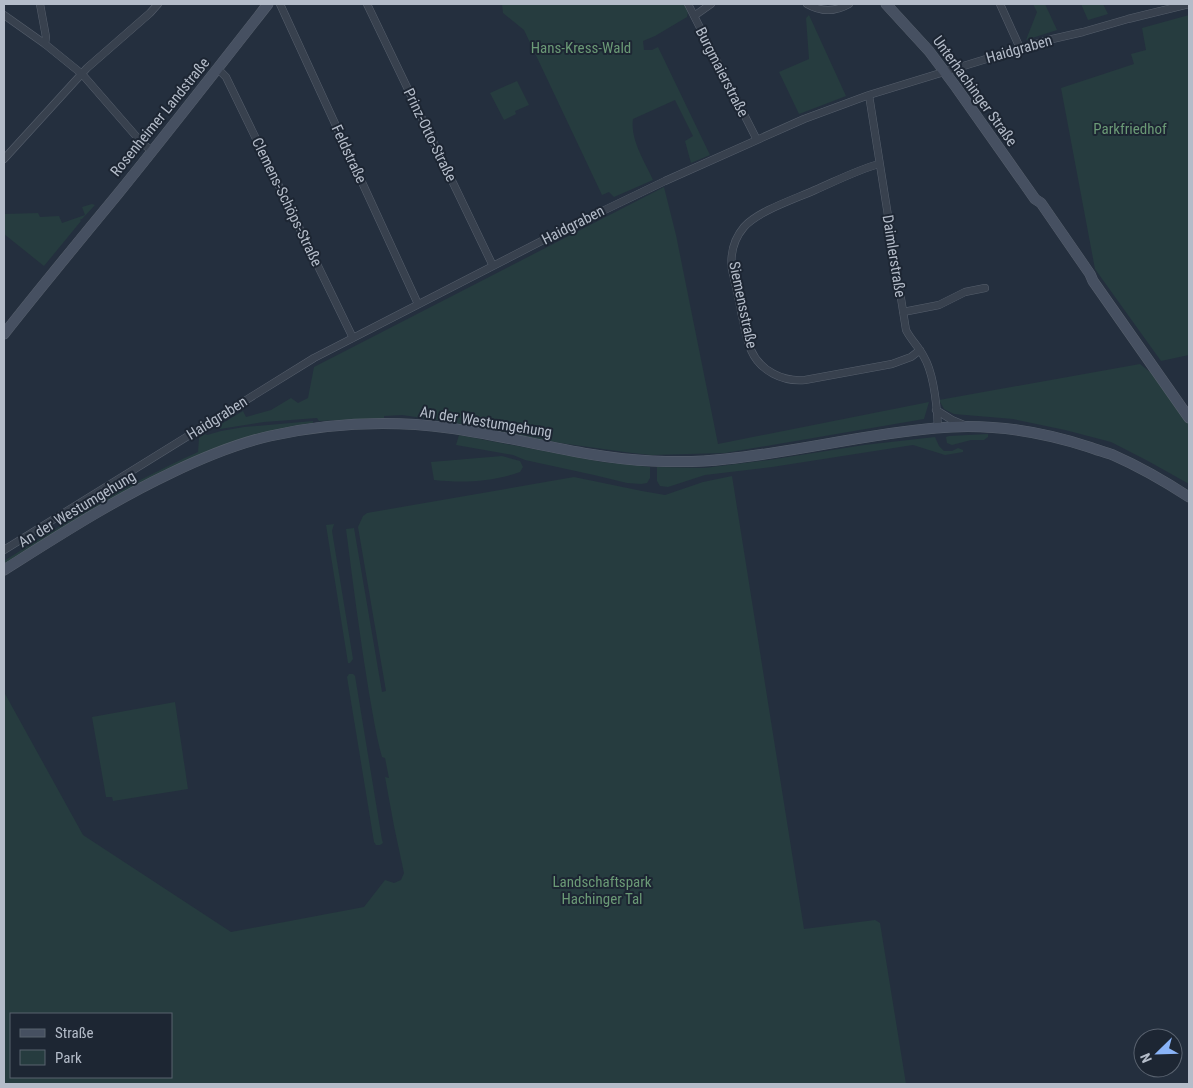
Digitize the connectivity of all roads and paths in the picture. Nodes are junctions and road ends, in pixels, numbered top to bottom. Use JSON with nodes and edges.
{"nodes":[{"id":1,"x":40,"y":4,"type":"edge"},
{"id":2,"x":158,"y":4,"type":"edge"},
{"id":3,"x":268,"y":4,"type":"edge"},
{"id":4,"x":280,"y":4,"type":"edge"},
{"id":5,"x":367,"y":4,"type":"edge"},
{"id":6,"x":688,"y":4,"type":"edge"},
{"id":7,"x":711,"y":4,"type":"edge"},
{"id":8,"x":807,"y":4,"type":"edge"},
{"id":9,"x":849,"y":4,"type":"edge"},
{"id":10,"x":886,"y":4,"type":"edge"},
{"id":11,"x":1000,"y":4,"type":"edge"},
{"id":12,"x":1189,"y":4,"type":"edge"},
{"id":13,"x":1164,"y":6,"type":"edge"},
{"id":14,"x":4,"y":16,"type":"edge"},
{"id":15,"x":694,"y":16,"type":"junction"},
{"id":16,"x":45,"y":44,"type":"junction"},
{"id":17,"x":1020,"y":48,"type":"junction"},
{"id":18,"x":218,"y":69,"type":"junction"},
{"id":19,"x":945,"y":72,"type":"junction"},
{"id":20,"x":82,"y":74,"type":"junction"},
{"id":21,"x":868,"y":95,"type":"junction"},
{"id":22,"x":756,"y":140,"type":"junction"},
{"id":23,"x":152,"y":152,"type":"junction"},
{"id":24,"x":4,"y":159,"type":"edge"},
{"id":25,"x":879,"y":164,"type":"junction"},
{"id":26,"x":493,"y":266,"type":"junction"},
{"id":27,"x":985,"y":288,"type":"dead end"},
{"id":28,"x":418,"y":304,"type":"junction"},
{"id":29,"x":903,"y":312,"type":"junction"},
{"id":30,"x":4,"y":334,"type":"edge"},
{"id":31,"x":353,"y":338,"type":"junction"},
{"id":32,"x":920,"y":350,"type":"junction"},
{"id":33,"x":936,"y":410,"type":"junction"},
{"id":34,"x":1189,"y":418,"type":"edge"},
{"id":35,"x":968,"y":427,"type":"junction"},
{"id":36,"x":938,"y":428,"type":"junction"},
{"id":37,"x":1189,"y":497,"type":"edge"},
{"id":38,"x":4,"y":550,"type":"edge"},
{"id":39,"x":4,"y":570,"type":"edge"}],
"edges":[{"from":1,"to":16,"type":"street"},
{"from":2,"to":20,"type":"street"},
{"from":3,"to":18,"type":"main road","name":"Rosenheimer Landstraße"},
{"from":4,"to":28,"type":"street","name":"Feldstraße"},
{"from":5,"to":26,"type":"street","name":"Prinz-Otto-Straße"},
{"from":6,"to":15,"type":"street","name":"Burgmaierstraße"},
{"from":7,"to":15,"type":"street"},
{"from":8,"to":9,"type":"street"},
{"from":10,"to":19,"type":"main road","name":"Unterhachinger Straße"},
{"from":11,"to":17,"type":"street"},
{"from":12,"to":13,"type":"street","name":"Haidgraben"},
{"from":13,"to":17,"type":"street","name":"Haidgraben"},
{"from":14,"to":16,"type":"street"},
{"from":15,"to":22,"type":"street","name":"Burgmaierstraße"},
{"from":16,"to":20,"type":"street"},
{"from":17,"to":19,"type":"street","name":"Haidgraben"},
{"from":18,"to":23,"type":"main road","name":"Rosenheimer Landstraße"},
{"from":18,"to":31,"type":"street","name":"Clemens-Schöps-Straße"},
{"from":19,"to":21,"type":"street","name":"Haidgraben"},
{"from":19,"to":34,"type":"main road","name":"Unterhachinger Straße"},
{"from":20,"to":23,"type":"street"},
{"from":20,"to":24,"type":"street"},
{"from":21,"to":22,"type":"street","name":"Haidgraben"},
{"from":21,"to":25,"type":"street","name":"Daimlerstraße"},
{"from":22,"to":26,"type":"street","name":"Haidgraben"},
{"from":23,"to":30,"type":"main road","name":"Rosenheimer Landstraße"},
{"from":25,"to":29,"type":"street","name":"Daimlerstraße"},
{"from":25,"to":32,"type":"street","name":"Siemensstraße"},
{"from":26,"to":28,"type":"street","name":"Haidgraben"},
{"from":27,"to":29,"type":"street"},
{"from":28,"to":31,"type":"street","name":"Haidgraben"},
{"from":29,"to":32,"type":"street","name":"Daimlerstraße"},
{"from":31,"to":38,"type":"street","name":"Haidgraben"},
{"from":32,"to":33,"type":"street","name":"Daimlerstraße"},
{"from":33,"to":35,"type":"street"},
{"from":33,"to":36,"type":"street","name":"Daimlerstraße"},
{"from":35,"to":36,"type":"main road","name":"An der Westumgehung"},
{"from":35,"to":37,"type":"main road","name":"An der Westumgehung"},
{"from":36,"to":39,"type":"main road","name":"An der Westumgehung"}]}
